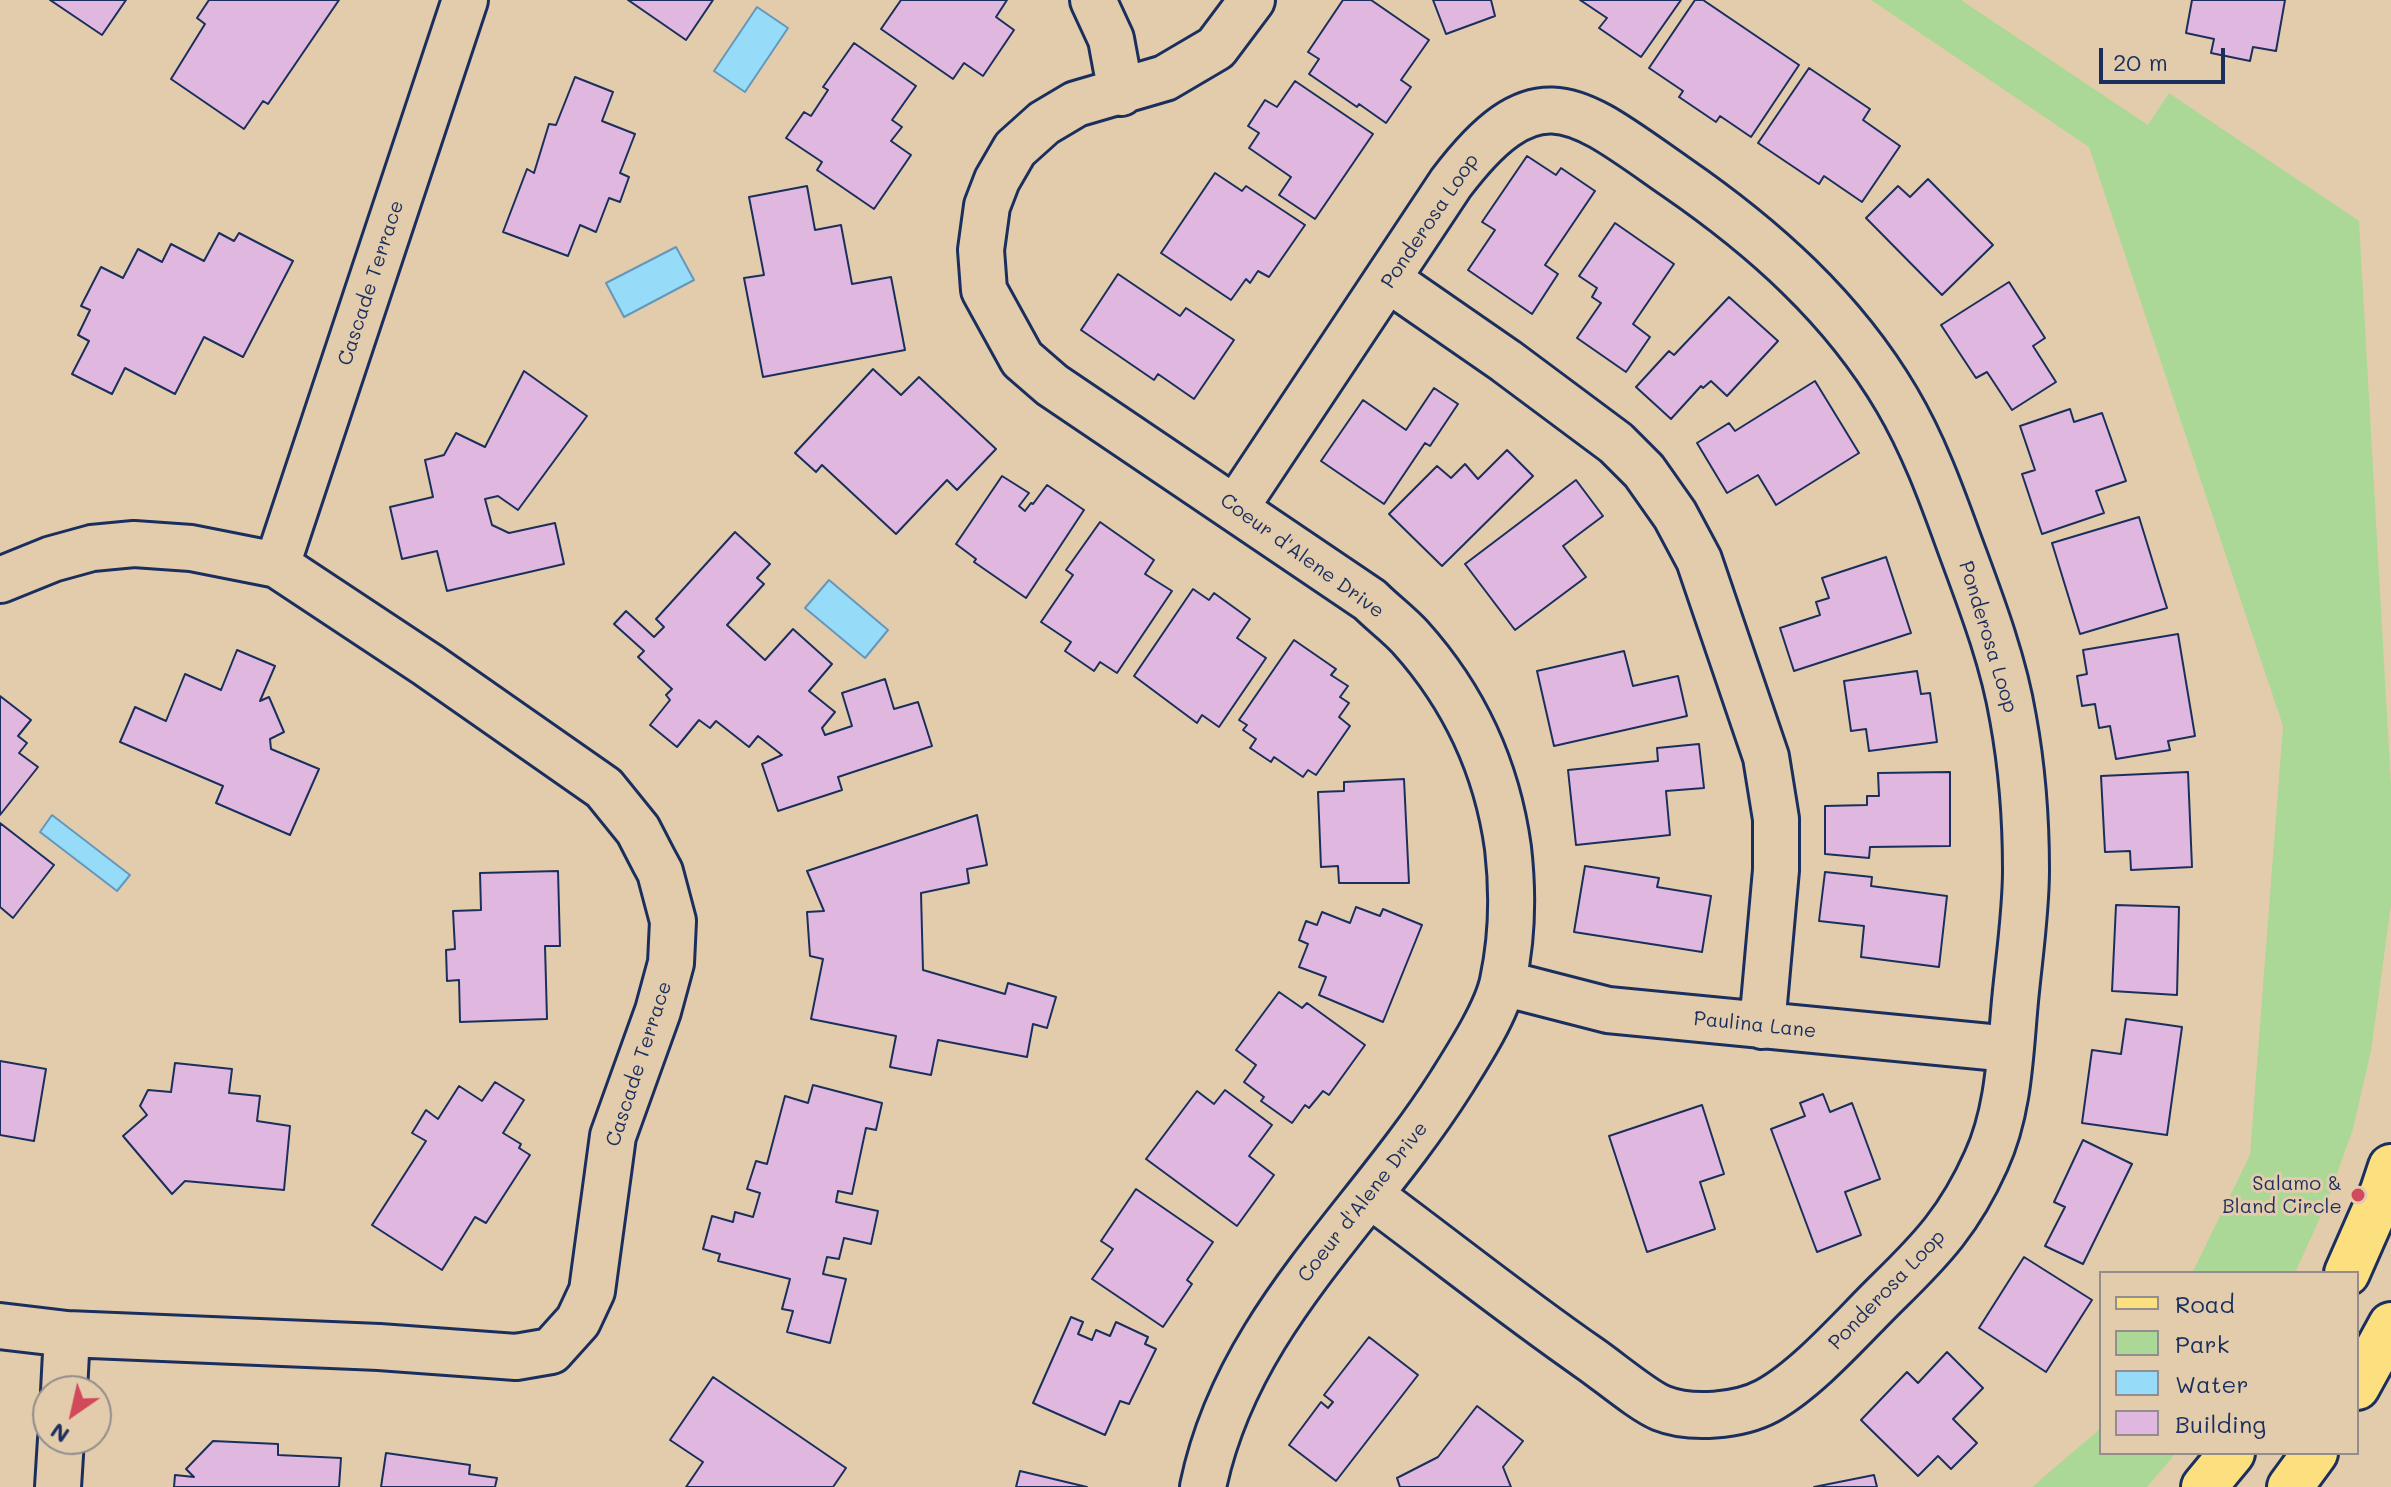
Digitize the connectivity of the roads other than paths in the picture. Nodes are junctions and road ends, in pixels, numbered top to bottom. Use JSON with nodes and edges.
{"nodes":[{"id":1,"x":465,"y":0,"type":"edge"},
{"id":2,"x":1093,"y":0,"type":"edge"},
{"id":3,"x":1252,"y":0,"type":"edge"},
{"id":4,"x":1121,"y":93,"type":"junction"},
{"id":5,"x":1389,"y":280,"type":"junction"},
{"id":6,"x":1236,"y":507,"type":"junction"},
{"id":7,"x":277,"y":565,"type":"junction"},
{"id":8,"x":0,"y":580,"type":"edge"},
{"id":9,"x":1503,"y":983,"type":"junction"},
{"id":10,"x":1762,"y":1026,"type":"junction"},
{"id":11,"x":2010,"y":1049,"type":"junction"},
{"id":12,"x":2391,"y":1167,"type":"edge"},
{"id":13,"x":1370,"y":1195,"type":"junction"},
{"id":14,"x":2348,"y":1271,"type":"edge"},
{"id":15,"x":2391,"y":1325,"type":"edge"},
{"id":16,"x":0,"y":1326,"type":"edge"},
{"id":17,"x":67,"y":1334,"type":"junction"},
{"id":18,"x":65,"y":1375,"type":"edge"},
{"id":19,"x":2359,"y":1383,"type":"edge"},
{"id":20,"x":60,"y":1455,"type":"edge"},
{"id":21,"x":2230,"y":1455,"type":"edge"},
{"id":22,"x":2314,"y":1455,"type":"edge"},
{"id":23,"x":58,"y":1487,"type":"edge"},
{"id":24,"x":1203,"y":1487,"type":"edge"},
{"id":25,"x":2204,"y":1487,"type":"edge"},
{"id":26,"x":2290,"y":1487,"type":"edge"}],
"edges":[{"from":1,"to":7,"type":"street","name":"Cascade Terrace"},
{"from":2,"to":4,"type":"street"},
{"from":3,"to":4,"type":"street","name":"Coeur d'Alene Drive"},
{"from":4,"to":6,"type":"street","name":"Coeur d'Alene Drive"},
{"from":5,"to":6,"type":"street","name":"Ponderosa Loop"},
{"from":5,"to":10,"type":"street"},
{"from":5,"to":11,"type":"street","name":"Ponderosa Loop"},
{"from":6,"to":9,"type":"street","name":"Coeur d'Alene Drive"},
{"from":7,"to":8,"type":"street","name":"Cascade Terrace"},
{"from":7,"to":17,"type":"street","name":"Cascade Terrace"},
{"from":9,"to":10,"type":"street","name":"Paulina Lane"},
{"from":9,"to":13,"type":"street","name":"Coeur d'Alene Drive"},
{"from":10,"to":11,"type":"street","name":"Paulina Lane"},
{"from":11,"to":13,"type":"street","name":"Ponderosa Loop"},
{"from":12,"to":14,"type":"main road"},
{"from":13,"to":24,"type":"street","name":"Coeur d'Alene Drive"},
{"from":15,"to":19,"type":"main road"},
{"from":16,"to":17,"type":"street","name":"Cascade Terrace"},
{"from":17,"to":18,"type":"street"},
{"from":20,"to":23,"type":"street"},
{"from":21,"to":25,"type":"main road"},
{"from":22,"to":26,"type":"main road"}]}
